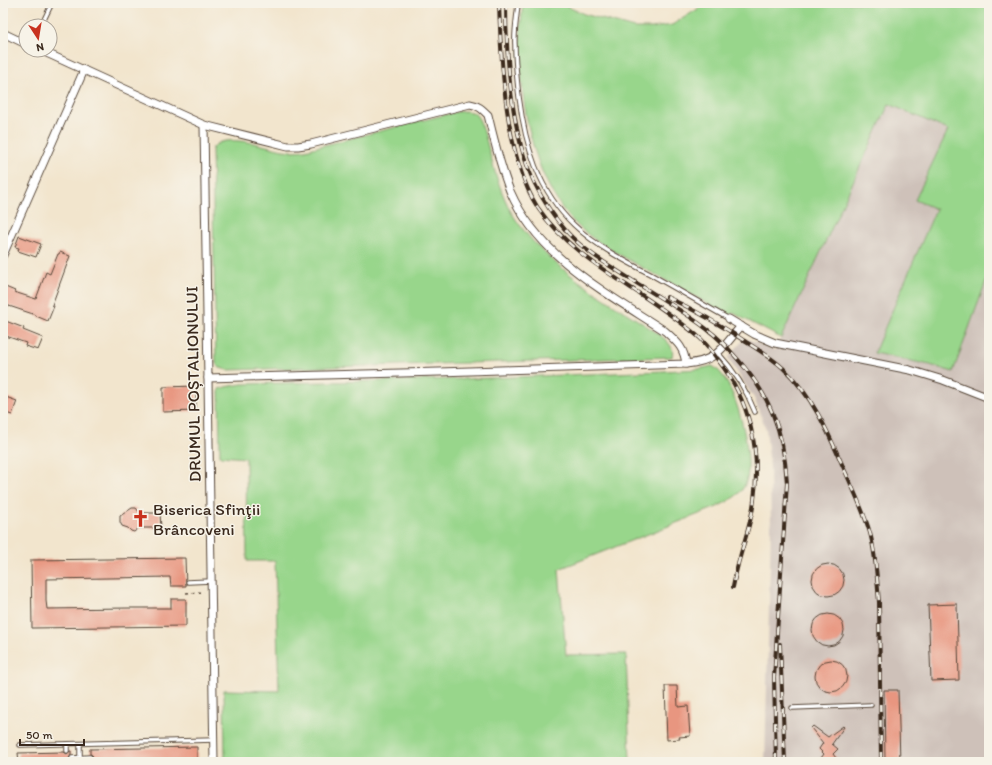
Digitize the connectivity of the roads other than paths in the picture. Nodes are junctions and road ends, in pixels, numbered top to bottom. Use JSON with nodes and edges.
{"nodes":[{"id":1,"x":52,"y":3,"type":"edge"},
{"id":2,"x":518,"y":3,"type":"edge"},
{"id":3,"x":45,"y":18,"type":"edge"},
{"id":4,"x":3,"y":33,"type":"edge"},
{"id":5,"x":18,"y":40,"type":"edge"},
{"id":6,"x":58,"y":58,"type":"edge"},
{"id":7,"x":84,"y":70,"type":"junction"},
{"id":8,"x":204,"y":125,"type":"junction"},
{"id":9,"x":3,"y":255,"type":"edge"},
{"id":10,"x":729,"y":319,"type":"joint"},
{"id":11,"x":741,"y":326,"type":"junction"},
{"id":12,"x":718,"y":353,"type":"junction"},
{"id":13,"x":686,"y":364,"type":"junction"},
{"id":14,"x":208,"y":378,"type":"junction"},
{"id":15,"x":989,"y":398,"type":"edge"},
{"id":16,"x":755,"y":412,"type":"dead end"},
{"id":17,"x":188,"y":582,"type":"dead end"},
{"id":18,"x":211,"y":582,"type":"junction"},
{"id":19,"x":872,"y":705,"type":"dead end"},
{"id":20,"x":792,"y":708,"type":"dead end"},
{"id":21,"x":214,"y":740,"type":"junction"},
{"id":22,"x":95,"y":743,"type":"junction"},
{"id":23,"x":67,"y":744,"type":"junction"},
{"id":24,"x":80,"y":744,"type":"junction"},
{"id":25,"x":20,"y":745,"type":"dead end"},
{"id":26,"x":95,"y":749,"type":"dead end"},
{"id":27,"x":67,"y":751,"type":"dead end"},
{"id":28,"x":90,"y":757,"type":"dead end"},
{"id":29,"x":72,"y":758,"type":"dead end"},
{"id":30,"x":80,"y":758,"type":"junction"},
{"id":31,"x":214,"y":762,"type":"edge"}],
"edges":[{"from":1,"to":3,"type":"lane"},
{"from":2,"to":10,"type":"lane"},
{"from":4,"to":5,"type":"street"},
{"from":6,"to":7,"type":"street"},
{"from":7,"to":8,"type":"street"},
{"from":7,"to":9,"type":"street"},
{"from":8,"to":13,"type":"street"},
{"from":8,"to":14,"type":"street","name":"DRUMUL POȘTALIONULUI"},
{"from":10,"to":11,"type":"street"},
{"from":11,"to":12,"type":"street"},
{"from":11,"to":15,"type":"street"},
{"from":12,"to":13,"type":"street"},
{"from":12,"to":16,"type":"lane"},
{"from":13,"to":14,"type":"street"},
{"from":14,"to":18,"type":"street","name":"DRUMUL POȘTALIONULUI"},
{"from":17,"to":18,"type":"lane"},
{"from":18,"to":21,"type":"street","name":"DRUMUL POȘTALIONULUI"},
{"from":19,"to":20,"type":"lane"},
{"from":21,"to":22,"type":"lane"},
{"from":21,"to":31,"type":"street","name":"DRUMUL POȘTALIONULUI"},
{"from":22,"to":24,"type":"lane"},
{"from":22,"to":26,"type":"lane"},
{"from":23,"to":24,"type":"lane"},
{"from":23,"to":25,"type":"lane"},
{"from":23,"to":27,"type":"lane"},
{"from":24,"to":30,"type":"lane"},
{"from":28,"to":30,"type":"lane"},
{"from":29,"to":30,"type":"lane"}]}
